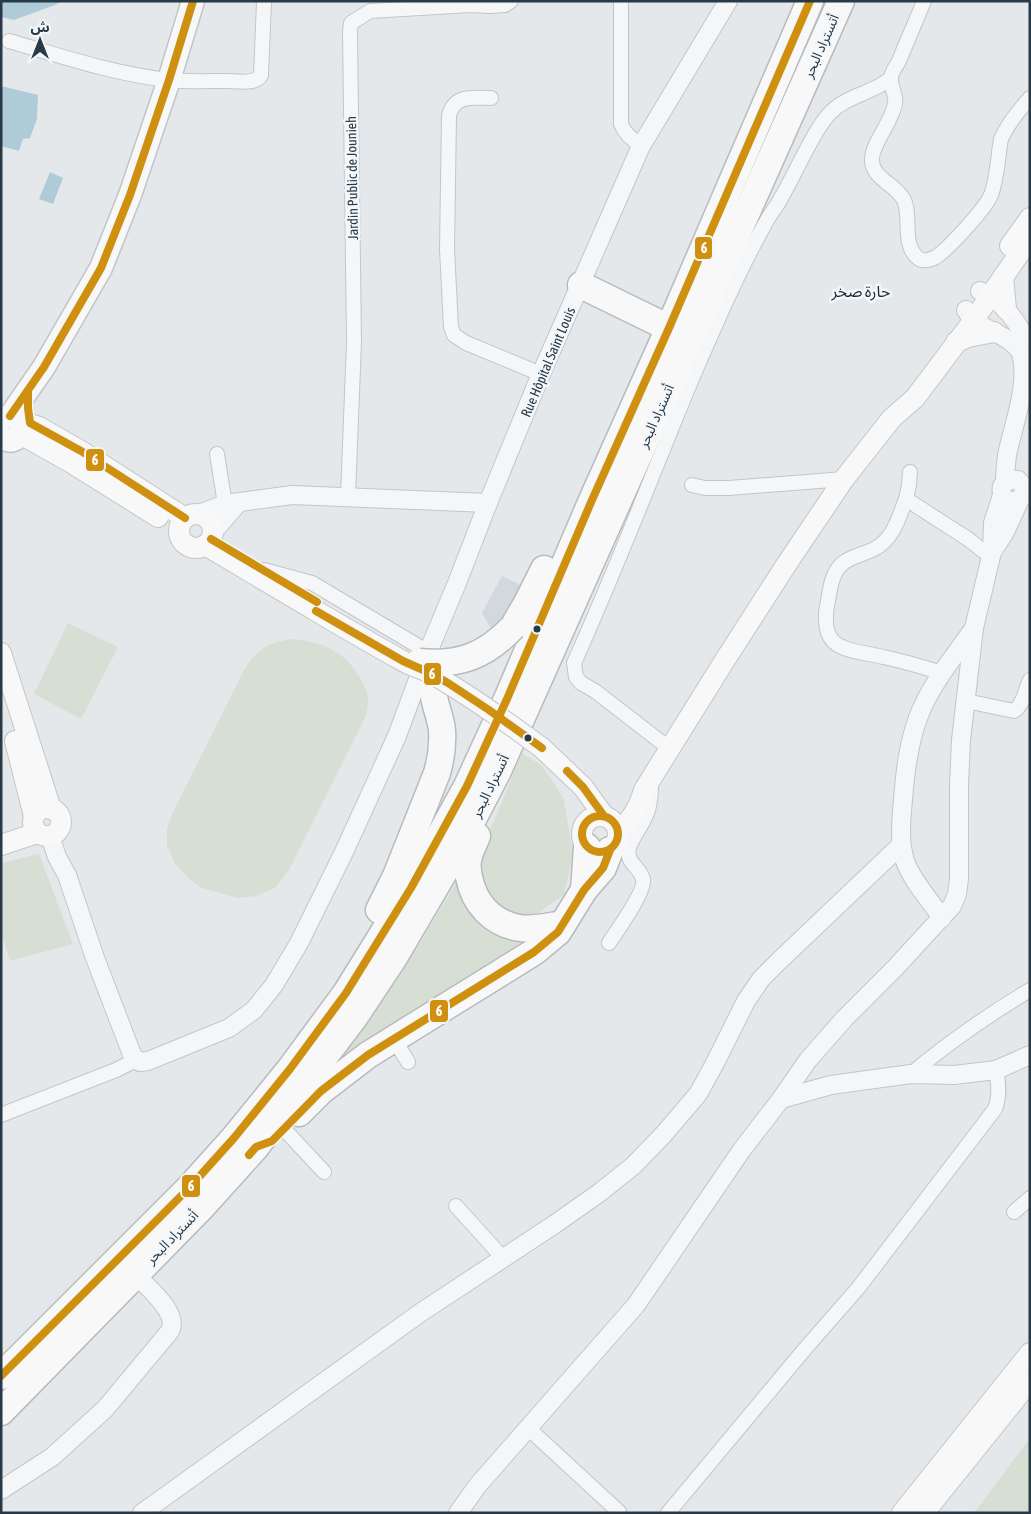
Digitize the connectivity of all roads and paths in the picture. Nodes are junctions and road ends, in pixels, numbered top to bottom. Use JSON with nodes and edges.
{"nodes":[{"id":1,"x":193,"y":1,"type":"edge"},
{"id":2,"x":511,"y":1,"type":"edge"},
{"id":3,"x":621,"y":1,"type":"edge"},
{"id":4,"x":728,"y":1,"type":"edge"},
{"id":5,"x":810,"y":1,"type":"edge"},
{"id":6,"x":841,"y":1,"type":"edge"},
{"id":7,"x":924,"y":1,"type":"edge"},
{"id":8,"x":264,"y":2,"type":"dead end"},
{"id":9,"x":9,"y":41,"type":"dead end"},
{"id":10,"x":891,"y":78,"type":"junction"},
{"id":11,"x":169,"y":80,"type":"junction"},
{"id":12,"x":491,"y":98,"type":"dead end"},
{"id":13,"x":1030,"y":98,"type":"edge"},
{"id":14,"x":641,"y":146,"type":"junction"},
{"id":15,"x":756,"y":217,"type":"junction"},
{"id":16,"x":1030,"y":218,"type":"edge"},
{"id":17,"x":1030,"y":238,"type":"edge"},
{"id":18,"x":1003,"y":277,"type":"junction"},
{"id":19,"x":581,"y":285,"type":"junction"},
{"id":20,"x":985,"y":294,"type":"junction"},
{"id":21,"x":1006,"y":309,"type":"junction"},
{"id":22,"x":969,"y":316,"type":"junction"},
{"id":23,"x":691,"y":330,"type":"junction"},
{"id":24,"x":994,"y":332,"type":"junction"},
{"id":25,"x":956,"y":342,"type":"junction"},
{"id":26,"x":1030,"y":346,"type":"edge"},
{"id":27,"x":541,"y":374,"type":"junction"},
{"id":28,"x":1030,"y":407,"type":"edge"},
{"id":29,"x":892,"y":418,"type":"junction"},
{"id":30,"x":627,"y":420,"type":"junction"},
{"id":31,"x":12,"y":431,"type":"edge"},
{"id":32,"x":217,"y":454,"type":"dead end"},
{"id":33,"x":910,"y":472,"type":"dead end"},
{"id":34,"x":844,"y":479,"type":"junction"},
{"id":35,"x":692,"y":485,"type":"dead end"},
{"id":36,"x":1018,"y":486,"type":"edge"},
{"id":37,"x":348,"y":496,"type":"junction"},
{"id":38,"x":906,"y":499,"type":"junction"},
{"id":39,"x":231,"y":503,"type":"junction"},
{"id":40,"x":488,"y":503,"type":"junction"},
{"id":41,"x":188,"y":521,"type":"junction"},
{"id":42,"x":210,"y":539,"type":"junction"},
{"id":43,"x":991,"y":555,"type":"junction"},
{"id":44,"x":264,"y":570,"type":"junction"},
{"id":45,"x":317,"y":607,"type":"junction"},
{"id":46,"x":974,"y":628,"type":"junction"},
{"id":47,"x":1,"y":653,"type":"edge"},
{"id":48,"x":428,"y":666,"type":"junction"},
{"id":49,"x":946,"y":667,"type":"junction"},
{"id":50,"x":970,"y":669,"type":"junction"},
{"id":51,"x":1030,"y":680,"type":"edge"},
{"id":52,"x":1,"y":696,"type":"edge"},
{"id":53,"x":966,"y":701,"type":"junction"},
{"id":54,"x":670,"y":749,"type":"junction"},
{"id":55,"x":498,"y":771,"type":"junction"},
{"id":56,"x":648,"y":784,"type":"junction"},
{"id":57,"x":44,"y":824,"type":"junction"},
{"id":58,"x":603,"y":831,"type":"junction"},
{"id":59,"x":1,"y":832,"type":"edge"},
{"id":60,"x":1,"y":845,"type":"edge"},
{"id":61,"x":901,"y":845,"type":"junction"},
{"id":62,"x":942,"y":918,"type":"junction"},
{"id":63,"x":563,"y":924,"type":"junction"},
{"id":64,"x":609,"y":943,"type":"dead end"},
{"id":65,"x":1030,"y":990,"type":"edge"},
{"id":66,"x":346,"y":994,"type":"junction"},
{"id":67,"x":394,"y":1039,"type":"junction"},
{"id":68,"x":1030,"y":1055,"type":"edge"},
{"id":69,"x":136,"y":1060,"type":"junction"},
{"id":70,"x":408,"y":1062,"type":"dead end"},
{"id":71,"x":996,"y":1070,"type":"junction"},
{"id":72,"x":911,"y":1074,"type":"junction"},
{"id":73,"x":781,"y":1099,"type":"junction"},
{"id":74,"x":1,"y":1115,"type":"edge"},
{"id":75,"x":284,"y":1129,"type":"junction"},
{"id":76,"x":256,"y":1147,"type":"junction"},
{"id":77,"x":324,"y":1172,"type":"dead end"},
{"id":78,"x":1030,"y":1198,"type":"edge"},
{"id":79,"x":456,"y":1206,"type":"dead end"},
{"id":80,"x":1014,"y":1212,"type":"dead end"},
{"id":81,"x":502,"y":1258,"type":"junction"},
{"id":82,"x":136,"y":1275,"type":"junction"},
{"id":83,"x":1030,"y":1353,"type":"edge"},
{"id":84,"x":1,"y":1376,"type":"edge"},
{"id":85,"x":1030,"y":1381,"type":"edge"},
{"id":86,"x":1,"y":1412,"type":"edge"},
{"id":87,"x":528,"y":1428,"type":"junction"},
{"id":88,"x":1,"y":1490,"type":"edge"},
{"id":89,"x":619,"y":1512,"type":"dead end"},
{"id":90,"x":142,"y":1513,"type":"edge"},
{"id":91,"x":458,"y":1513,"type":"edge"},
{"id":92,"x":668,"y":1513,"type":"edge"},
{"id":93,"x":902,"y":1513,"type":"edge"},
{"id":94,"x":924,"y":1513,"type":"edge"}],
"edges":[{"from":1,"to":11,"type":"main road"},
{"from":2,"to":37,"type":"street","name":"Jardin Public de Jounieh"},
{"from":3,"to":14,"type":"street"},
{"from":4,"to":14,"type":"street","name":"Rue Hôpital Saint Louis"},
{"from":5,"to":23,"type":"highway","name":"أتستراد البحر"},
{"from":6,"to":15,"type":"highway","name":"أتستراد البحر"},
{"from":7,"to":10,"type":"street"},
{"from":8,"to":11,"type":"street"},
{"from":9,"to":11,"type":"street"},
{"from":10,"to":13,"type":"street"},
{"from":10,"to":15,"type":"street"},
{"from":11,"to":31,"type":"main road"},
{"from":12,"to":27,"type":"street"},
{"from":14,"to":19,"type":"street","name":"Rue Hôpital Saint Louis"},
{"from":15,"to":23,"type":"highway","name":"أتستراد البحر"},
{"from":16,"to":20,"type":"main road"},
{"from":17,"to":18,"type":"main road"},
{"from":18,"to":20,"type":"main road"},
{"from":18,"to":21,"type":"main road"},
{"from":19,"to":23,"type":"highway"},
{"from":19,"to":27,"type":"street","name":"Rue Hôpital Saint Louis"},
{"from":20,"to":21,"type":"street"},
{"from":20,"to":22,"type":"main road"},
{"from":21,"to":26,"type":"street"},
{"from":22,"to":24,"type":"street"},
{"from":22,"to":25,"type":"main road"},
{"from":22,"to":29,"type":"main road"},
{"from":23,"to":30,"type":"highway","name":"أتستراد البحر"},
{"from":23,"to":54,"type":"street"},
{"from":23,"to":55,"type":"highway","name":"أتستراد البحر"},
{"from":24,"to":25,"type":"main road"},
{"from":24,"to":36,"type":"street"},
{"from":25,"to":29,"type":"main road"},
{"from":27,"to":40,"type":"street","name":"Rue Hôpital Saint Louis"},
{"from":28,"to":36,"type":"street"},
{"from":29,"to":34,"type":"main road"},
{"from":30,"to":48,"type":"highway","bridge":true},
{"from":30,"to":66,"type":"highway","name":"أتستراد البحر"},
{"from":31,"to":41,"type":"main road"},
{"from":32,"to":39,"type":"street"},
{"from":33,"to":38,"type":"street"},
{"from":34,"to":35,"type":"street"},
{"from":34,"to":54,"type":"main road"},
{"from":36,"to":43,"type":"street"},
{"from":37,"to":39,"type":"street"},
{"from":37,"to":40,"type":"street"},
{"from":38,"to":43,"type":"street"},
{"from":38,"to":49,"type":"street"},
{"from":39,"to":41,"type":"street"},
{"from":39,"to":42,"type":"street"},
{"from":40,"to":48,"type":"street","name":"Rue Hôpital Saint Louis"},
{"from":41,"to":42,"type":"main road"},
{"from":41,"to":42,"type":"main road"},
{"from":42,"to":44,"type":"main road"},
{"from":42,"to":45,"type":"main road"},
{"from":43,"to":46,"type":"street"},
{"from":44,"to":45,"type":"main road"},
{"from":44,"to":48,"type":"street"},
{"from":45,"to":48,"type":"main road"},
{"from":46,"to":49,"type":"street"},
{"from":46,"to":50,"type":"street"},
{"from":47,"to":57,"type":"main road"},
{"from":48,"to":58,"type":"main road","bridge":true},
{"from":48,"to":66,"type":"highway"},
{"from":48,"to":69,"type":"street","name":"Rue Hôpital Saint Louis"},
{"from":49,"to":50,"type":"street"},
{"from":49,"to":61,"type":"street"},
{"from":50,"to":53,"type":"street"},
{"from":51,"to":53,"type":"street"},
{"from":52,"to":57,"type":"main road"},
{"from":53,"to":62,"type":"street"},
{"from":54,"to":56,"type":"main road"},
{"from":55,"to":63,"type":"highway"},
{"from":55,"to":76,"type":"highway","name":"أتستراد البحر"},
{"from":56,"to":58,"type":"main road"},
{"from":56,"to":64,"type":"street"},
{"from":57,"to":59,"type":"main road"},
{"from":57,"to":60,"type":"main road"},
{"from":57,"to":69,"type":"street"},
{"from":58,"to":63,"type":"highway"},
{"from":61,"to":62,"type":"street"},
{"from":61,"to":81,"type":"street"},
{"from":62,"to":73,"type":"street"},
{"from":63,"to":67,"type":"highway"},
{"from":65,"to":72,"type":"street"},
{"from":66,"to":84,"type":"highway","name":"أتستراد البحر"},
{"from":67,"to":70,"type":"street"},
{"from":67,"to":75,"type":"highway"},
{"from":68,"to":71,"type":"street"},
{"from":69,"to":74,"type":"street"},
{"from":71,"to":72,"type":"street"},
{"from":71,"to":92,"type":"street"},
{"from":72,"to":73,"type":"street"},
{"from":73,"to":87,"type":"street"},
{"from":75,"to":76,"type":"highway"},
{"from":75,"to":77,"type":"street"},
{"from":76,"to":82,"type":"highway","name":"أتستراد البحر"},
{"from":78,"to":80,"type":"street"},
{"from":79,"to":81,"type":"street"},
{"from":81,"to":90,"type":"street"},
{"from":82,"to":86,"type":"highway","name":"أتستراد البحر"},
{"from":82,"to":88,"type":"street"},
{"from":83,"to":93,"type":"main road"},
{"from":85,"to":94,"type":"main road"},
{"from":87,"to":89,"type":"street"},
{"from":87,"to":91,"type":"street"}]}
